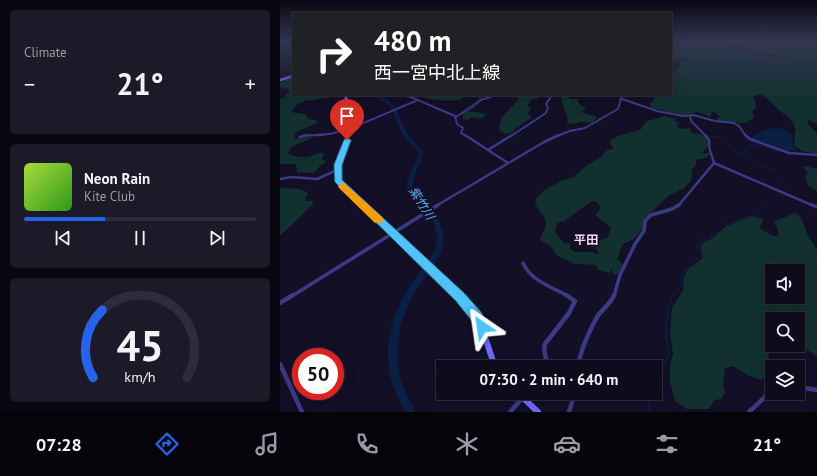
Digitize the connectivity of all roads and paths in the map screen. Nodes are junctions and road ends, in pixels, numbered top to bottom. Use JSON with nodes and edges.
{"nodes":[{"id":1,"x":292,"y":76,"type":"edge"},
{"id":2,"x":280,"y":80,"type":"edge"},
{"id":3,"x":346,"y":96,"type":"edge"},
{"id":4,"x":408,"y":96,"type":"edge"},
{"id":5,"x":493,"y":96,"type":"edge"},
{"id":6,"x":550,"y":96,"type":"edge"},
{"id":7,"x":622,"y":99,"type":"joint"},
{"id":8,"x":417,"y":101,"type":"junction"},
{"id":9,"x":690,"y":116,"type":"junction"},
{"id":10,"x":456,"y":117,"type":"junction"},
{"id":11,"x":348,"y":128,"type":"junction"},
{"id":12,"x":300,"y":137,"type":"dead end"},
{"id":13,"x":488,"y":150,"type":"junction"},
{"id":14,"x":817,"y":155,"type":"edge"},
{"id":15,"x":508,"y":163,"type":"junction"},
{"id":16,"x":714,"y":163,"type":"junction"},
{"id":17,"x":337,"y":170,"type":"junction"},
{"id":18,"x":280,"y":179,"type":"edge"},
{"id":19,"x":817,"y":207,"type":"edge"},
{"id":20,"x":392,"y":232,"type":"junction"},
{"id":21,"x":523,"y":263,"type":"dead end"},
{"id":22,"x":280,"y":303,"type":"edge"},
{"id":23,"x":493,"y":360,"type":"edge"},
{"id":24,"x":547,"y":360,"type":"edge"},
{"id":25,"x":579,"y":360,"type":"edge"},
{"id":26,"x":280,"y":364,"type":"edge"},
{"id":27,"x":805,"y":389,"type":"edge"},
{"id":28,"x":817,"y":390,"type":"edge"},
{"id":29,"x":765,"y":396,"type":"edge"},
{"id":30,"x":519,"y":400,"type":"edge"},
{"id":31,"x":528,"y":400,"type":"edge"},
{"id":32,"x":573,"y":400,"type":"edge"},
{"id":33,"x":302,"y":412,"type":"edge"},
{"id":34,"x":510,"y":412,"type":"edge"},
{"id":35,"x":538,"y":412,"type":"edge"},
{"id":36,"x":569,"y":412,"type":"edge"},
{"id":37,"x":748,"y":412,"type":"edge"}],
"edges":[{"from":1,"to":2,"type":"main road"},
{"from":3,"to":11,"type":"main road"},
{"from":4,"to":8,"type":"street"},
{"from":5,"to":10,"type":"street"},
{"from":6,"to":13,"type":"street"},
{"from":7,"to":9,"type":"street"},
{"from":7,"to":15,"type":"street"},
{"from":8,"to":10,"type":"street"},
{"from":8,"to":11,"type":"street"},
{"from":9,"to":14,"type":"street"},
{"from":9,"to":16,"type":"street"},
{"from":10,"to":13,"type":"street"},
{"from":11,"to":12,"type":"street"},
{"from":11,"to":17,"type":"main road"},
{"from":13,"to":15,"type":"street"},
{"from":15,"to":20,"type":"street"},
{"from":16,"to":19,"type":"street"},
{"from":16,"to":25,"type":"street"},
{"from":17,"to":18,"type":"street"},
{"from":17,"to":20,"type":"main road"},
{"from":20,"to":22,"type":"street"},
{"from":20,"to":23,"type":"main road"},
{"from":21,"to":24,"type":"street"},
{"from":26,"to":33,"type":"street"},
{"from":27,"to":28,"type":"street"},
{"from":29,"to":37,"type":"street"},
{"from":30,"to":34,"type":"street"},
{"from":31,"to":35,"type":"main road"},
{"from":32,"to":36,"type":"street"}]}
